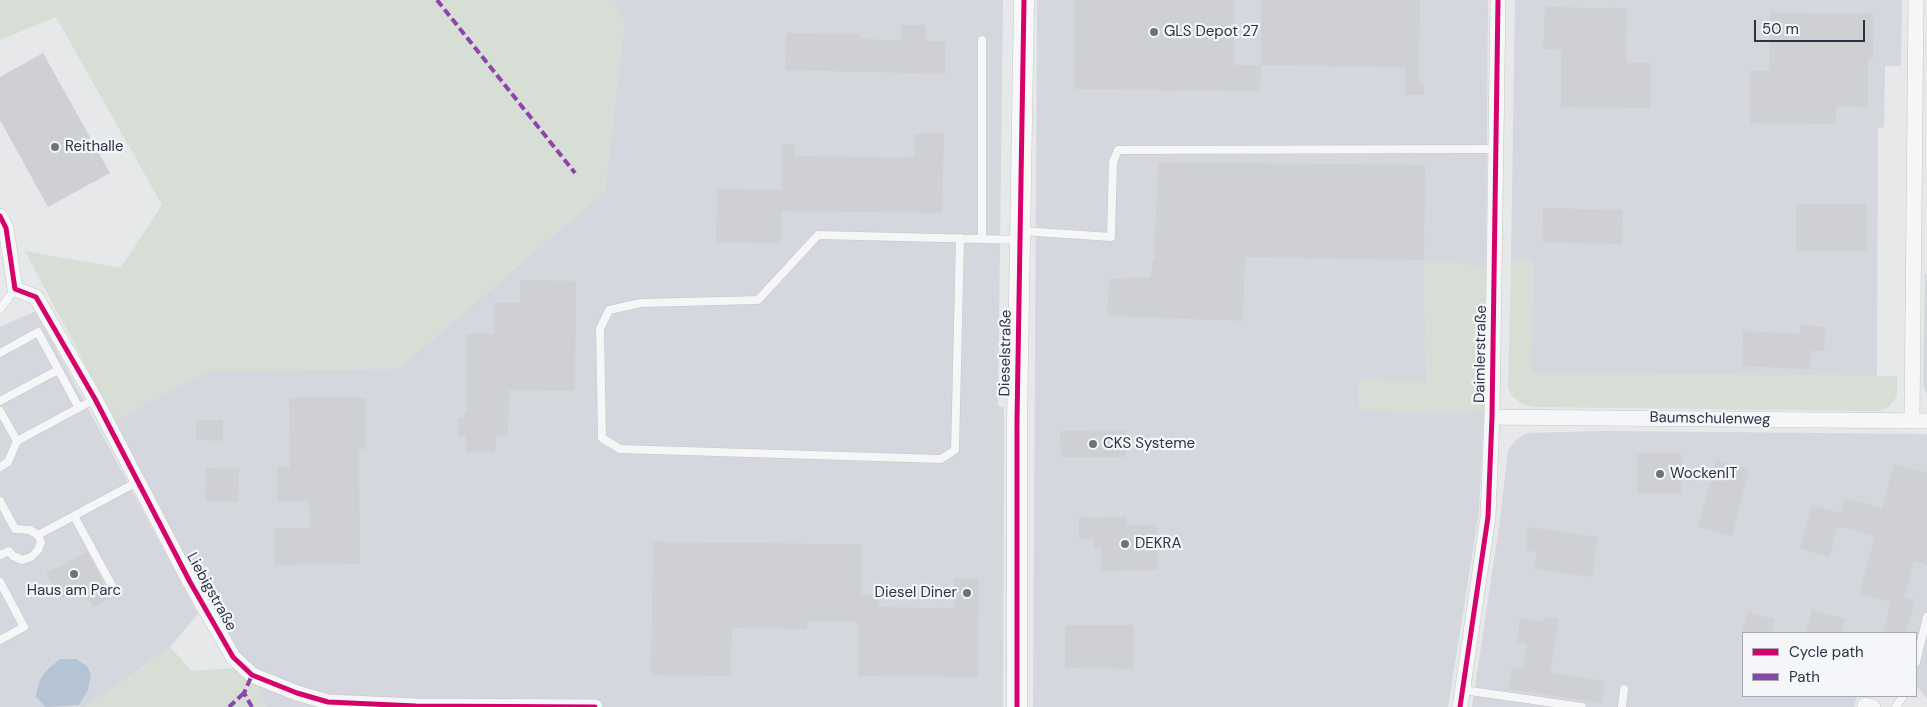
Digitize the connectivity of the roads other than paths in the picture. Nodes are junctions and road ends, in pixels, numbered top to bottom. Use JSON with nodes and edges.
{"nodes":[{"id":1,"x":1024,"y":0,"type":"edge"},
{"id":2,"x":1498,"y":0,"type":"edge"},
{"id":3,"x":1916,"y":0,"type":"edge"},
{"id":4,"x":982,"y":40,"type":"dead end"},
{"id":5,"x":1496,"y":149,"type":"junction"},
{"id":6,"x":0,"y":216,"type":"edge"},
{"id":7,"x":1020,"y":236,"type":"junction"},
{"id":8,"x":960,"y":238,"type":"junction"},
{"id":9,"x":982,"y":239,"type":"junction"},
{"id":10,"x":14,"y":289,"type":"junction"},
{"id":11,"x":0,"y":308,"type":"edge"},
{"id":12,"x":0,"y":353,"type":"edge"},
{"id":13,"x":58,"y":370,"type":"junction"},
{"id":14,"x":95,"y":398,"type":"junction"},
{"id":15,"x":0,"y":401,"type":"edge"},
{"id":16,"x":79,"y":408,"type":"junction"},
{"id":17,"x":0,"y":411,"type":"edge"},
{"id":18,"x":1492,"y":416,"type":"junction"},
{"id":19,"x":1920,"y":421,"type":"edge"},
{"id":20,"x":17,"y":441,"type":"junction"},
{"id":21,"x":0,"y":467,"type":"edge"},
{"id":22,"x":139,"y":481,"type":"junction"},
{"id":23,"x":0,"y":501,"type":"edge"},
{"id":24,"x":74,"y":516,"type":"junction"},
{"id":25,"x":38,"y":536,"type":"junction"},
{"id":26,"x":0,"y":556,"type":"edge"},
{"id":27,"x":0,"y":582,"type":"edge"},
{"id":28,"x":116,"y":592,"type":"dead end"},
{"id":29,"x":1927,"y":617,"type":"edge"},
{"id":30,"x":0,"y":640,"type":"edge"},
{"id":31,"x":1917,"y":658,"type":"edge"},
{"id":32,"x":1624,"y":689,"type":"dead end"},
{"id":33,"x":1463,"y":690,"type":"junction"},
{"id":34,"x":567,"y":707,"type":"edge"},
{"id":35,"x":595,"y":707,"type":"edge"},
{"id":36,"x":1017,"y":707,"type":"edge"},
{"id":37,"x":1460,"y":707,"type":"edge"},
{"id":38,"x":1582,"y":707,"type":"edge"},
{"id":39,"x":1622,"y":707,"type":"edge"},
{"id":40,"x":1864,"y":707,"type":"edge"},
{"id":41,"x":1873,"y":707,"type":"edge"}],
"edges":[{"from":1,"to":7,"type":"street","name":"Dieselstraße"},
{"from":2,"to":5,"type":"street","name":"Daimlerstraße"},
{"from":3,"to":19,"type":"street"},
{"from":4,"to":9,"type":"lane"},
{"from":5,"to":7,"type":"lane"},
{"from":5,"to":18,"type":"street","name":"Daimlerstraße"},
{"from":6,"to":10,"type":"street"},
{"from":7,"to":9,"type":"lane"},
{"from":7,"to":36,"type":"street","name":"Dieselstraße"},
{"from":8,"to":8,"type":"lane"},
{"from":8,"to":9,"type":"lane"},
{"from":10,"to":11,"type":"lane"},
{"from":10,"to":14,"type":"street","name":"Liebigstraße"},
{"from":12,"to":13,"type":"lane"},
{"from":13,"to":15,"type":"lane"},
{"from":13,"to":16,"type":"lane"},
{"from":14,"to":16,"type":"lane"},
{"from":14,"to":22,"type":"street","name":"Liebigstraße"},
{"from":16,"to":20,"type":"lane"},
{"from":17,"to":20,"type":"lane"},
{"from":18,"to":19,"type":"street","name":"Baumschulenweg"},
{"from":18,"to":33,"type":"street","name":"Daimlerstraße"},
{"from":20,"to":21,"type":"lane"},
{"from":22,"to":24,"type":"lane"},
{"from":22,"to":34,"type":"street","name":"Liebigstraße"},
{"from":23,"to":25,"type":"lane"},
{"from":24,"to":25,"type":"lane"},
{"from":24,"to":28,"type":"lane"},
{"from":25,"to":26,"type":"lane"},
{"from":27,"to":30,"type":"lane"},
{"from":29,"to":31,"type":"lane"},
{"from":32,"to":39,"type":"lane"},
{"from":33,"to":37,"type":"street","name":"Daimlerstraße"},
{"from":33,"to":38,"type":"lane"},
{"from":34,"to":35,"type":"street","name":"Liebigstraße"},
{"from":40,"to":41,"type":"street"}]}
